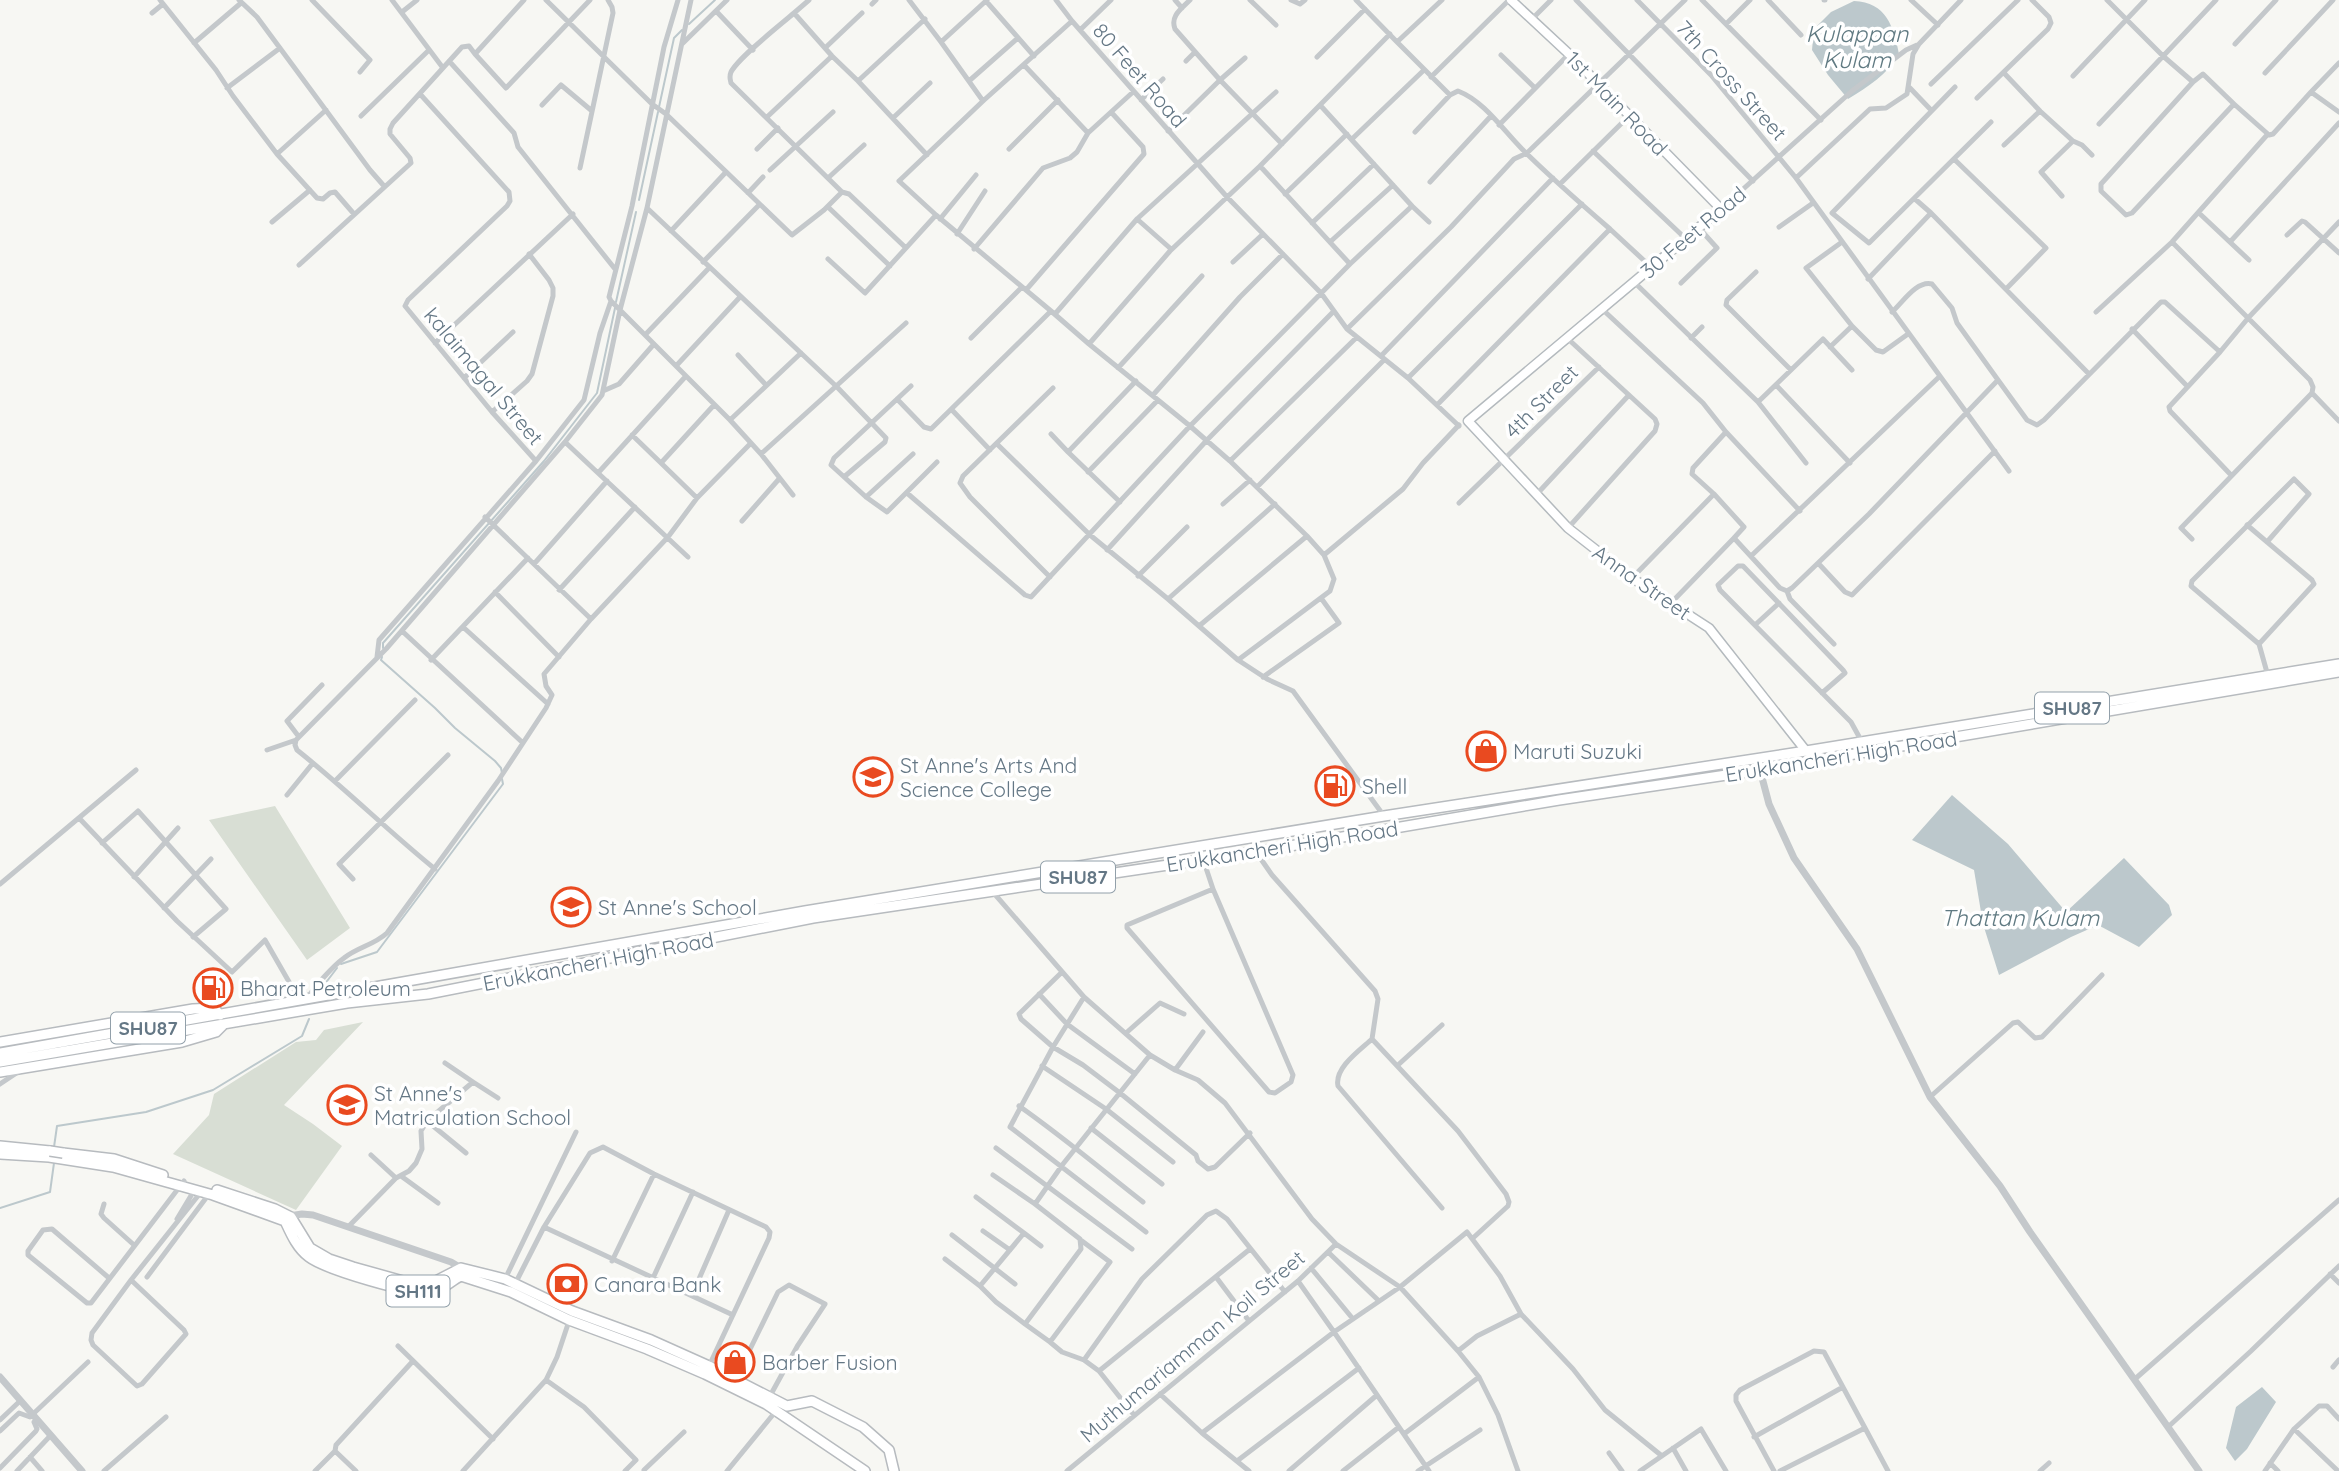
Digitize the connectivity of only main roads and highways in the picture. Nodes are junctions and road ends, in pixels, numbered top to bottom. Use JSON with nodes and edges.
{"nodes":[{"id":1,"x":1510,"y":0,"type":"edge"},
{"id":2,"x":1721,"y":209,"type":"joint"},
{"id":3,"x":1468,"y":421,"type":"joint"},
{"id":4,"x":2339,"y":664,"type":"edge"},
{"id":5,"x":2339,"y":672,"type":"edge"},
{"id":6,"x":1806,"y":751,"type":"junction"},
{"id":7,"x":1167,"y":853,"type":"junction"},
{"id":8,"x":1167,"y":864,"type":"junction"},
{"id":9,"x":904,"y":899,"type":"junction"},
{"id":10,"x":345,"y":998,"type":"junction"},
{"id":11,"x":306,"y":1002,"type":"junction"},
{"id":12,"x":223,"y":1019,"type":"junction"},
{"id":13,"x":0,"y":1042,"type":"edge"},
{"id":14,"x":88,"y":1042,"type":"junction"},
{"id":15,"x":0,"y":1053,"type":"edge"},
{"id":16,"x":0,"y":1062,"type":"edge"},
{"id":17,"x":0,"y":1072,"type":"edge"},
{"id":18,"x":0,"y":1146,"type":"edge"},
{"id":19,"x":0,"y":1154,"type":"edge"},
{"id":20,"x":49,"y":1154,"type":"junction"},
{"id":21,"x":183,"y":1183,"type":"junction"},
{"id":22,"x":286,"y":1218,"type":"junction"},
{"id":23,"x":513,"y":1288,"type":"junction"},
{"id":24,"x":571,"y":1316,"type":"junction"},
{"id":25,"x":865,"y":1471,"type":"edge"},
{"id":26,"x":894,"y":1471,"type":"edge"}],
"edges":[{"from":1,"to":2,"type":"main road","name":"1st Main Road"},
{"from":2,"to":3,"type":"main road","name":"30 Feet Road"},
{"from":3,"to":6,"type":"main road","name":"Anna Street"},
{"from":4,"to":6,"type":"main road","number":"SHU87"},
{"from":5,"to":8,"type":"main road","name":"Erukkancheri High Road","number":"SHU87"},
{"from":6,"to":7,"type":"main road","number":"SHU87"},
{"from":7,"to":8,"type":"main road"},
{"from":7,"to":9,"type":"main road","number":"SHU87"},
{"from":8,"to":9,"type":"main road","name":"Erukkancheri High Road","number":"SHU87"},
{"from":9,"to":10,"type":"main road","number":"SHU87"},
{"from":9,"to":10,"type":"main road","name":"Erukkancheri High Road","number":"SHU87"},
{"from":10,"to":11,"type":"main road","name":"Erukkancheri High Road","number":"SHU87"},
{"from":10,"to":11,"type":"main road","number":"SHU87"},
{"from":11,"to":12,"type":"main road","name":"Erukkancheri High Road","number":"SHU87"},
{"from":12,"to":13,"type":"main road"},
{"from":12,"to":14,"type":"main road","number":"SHU87"},
{"from":12,"to":17,"type":"main road"},
{"from":14,"to":15,"type":"main road","number":"SHU87"},
{"from":14,"to":16,"type":"main road","number":"SHU87"},
{"from":18,"to":20,"type":"main road"},
{"from":19,"to":20,"type":"main road"},
{"from":20,"to":21,"type":"main road","bridge":true},
{"from":21,"to":22,"type":"main road"},
{"from":21,"to":22,"type":"main road"},
{"from":22,"to":23,"type":"main road","number":"SH111"},
{"from":22,"to":23,"type":"main road","number":"SH111"},
{"from":23,"to":24,"type":"main road","number":"SH111"},
{"from":24,"to":25,"type":"main road","number":"SH111"},
{"from":24,"to":26,"type":"main road","number":"SH111"}]}
